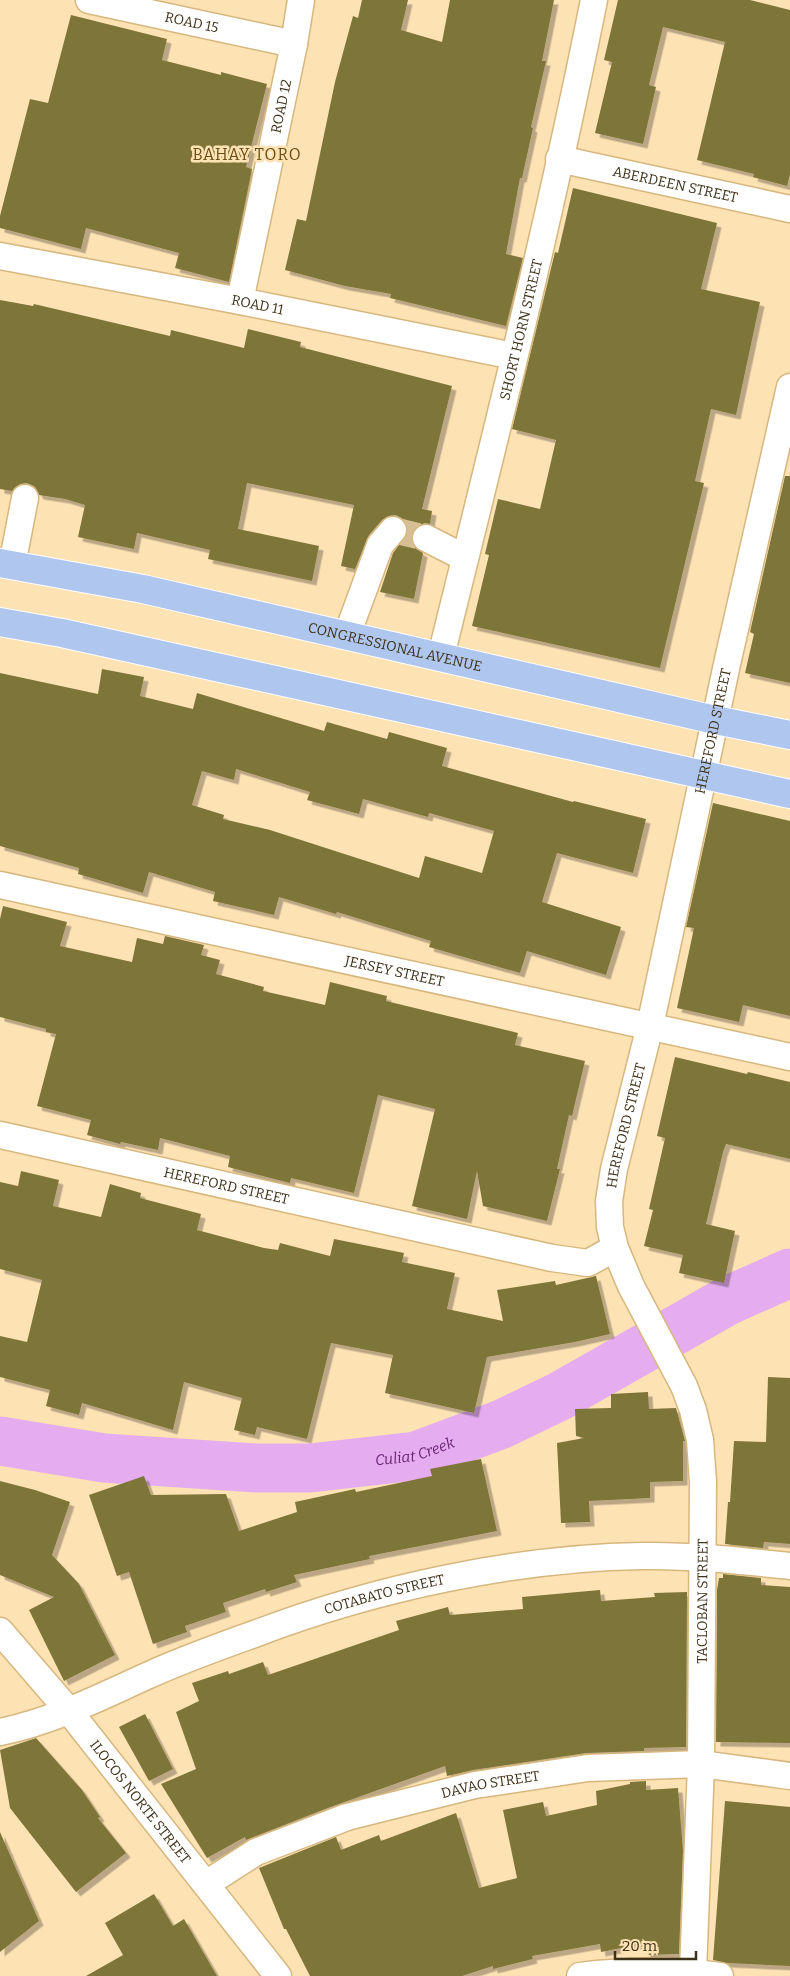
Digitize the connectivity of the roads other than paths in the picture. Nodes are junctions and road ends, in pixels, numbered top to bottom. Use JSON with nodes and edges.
{"nodes":[{"id":1,"x":89,"y":0,"type":"edge"},
{"id":2,"x":301,"y":0,"type":"edge"},
{"id":3,"x":594,"y":0,"type":"edge"},
{"id":4,"x":294,"y":44,"type":"junction"},
{"id":5,"x":559,"y":159,"type":"junction"},
{"id":6,"x":790,"y":209,"type":"edge"},
{"id":7,"x":0,"y":256,"type":"edge"},
{"id":8,"x":240,"y":301,"type":"junction"},
{"id":9,"x":514,"y":356,"type":"junction"},
{"id":10,"x":790,"y":387,"type":"edge"},
{"id":11,"x":782,"y":460,"type":"edge"},
{"id":12,"x":16,"y":507,"type":"dead end"},
{"id":13,"x":393,"y":530,"type":"dead end"},
{"id":14,"x":426,"y":538,"type":"tunnel mouth"},
{"id":15,"x":466,"y":558,"type":"junction"},
{"id":16,"x":4,"y":562,"type":"edge"},
{"id":17,"x":0,"y":622,"type":"edge"},
{"id":18,"x":347,"y":635,"type":"junction"},
{"id":19,"x":441,"y":656,"type":"junction"},
{"id":20,"x":715,"y":720,"type":"junction"},
{"id":21,"x":790,"y":735,"type":"edge"},
{"id":22,"x":704,"y":775,"type":"junction"},
{"id":23,"x":790,"y":794,"type":"edge"},
{"id":24,"x":0,"y":885,"type":"edge"},
{"id":25,"x":650,"y":1026,"type":"junction"},
{"id":26,"x":790,"y":1057,"type":"edge"},
{"id":27,"x":0,"y":1135,"type":"edge"},
{"id":28,"x":615,"y":1248,"type":"junction"},
{"id":29,"x":701,"y":1559,"type":"junction"},
{"id":30,"x":790,"y":1566,"type":"edge"},
{"id":31,"x":0,"y":1631,"type":"edge"},
{"id":32,"x":69,"y":1711,"type":"junction"},
{"id":33,"x":0,"y":1732,"type":"edge"},
{"id":34,"x":701,"y":1764,"type":"junction"},
{"id":35,"x":790,"y":1776,"type":"edge"},
{"id":36,"x":206,"y":1884,"type":"junction"},
{"id":37,"x":693,"y":1972,"type":"junction"},
{"id":38,"x":278,"y":1976,"type":"edge"},
{"id":39,"x":580,"y":1976,"type":"edge"},
{"id":40,"x":720,"y":1976,"type":"edge"}],
"edges":[{"from":1,"to":4,"type":"street","name":"ROAD 15"},
{"from":2,"to":4,"type":"street","name":"ROAD 12"},
{"from":3,"to":5,"type":"street","name":"SHORT HORN STREET"},
{"from":4,"to":8,"type":"street","name":"ROAD 12"},
{"from":5,"to":6,"type":"street","name":"ABERDEEN STREET"},
{"from":5,"to":9,"type":"street","name":"SHORT HORN STREET"},
{"from":7,"to":8,"type":"street","name":"ROAD 11"},
{"from":8,"to":9,"type":"street","name":"ROAD 11"},
{"from":9,"to":15,"type":"street","name":"SHORT HORN STREET"},
{"from":10,"to":11,"type":"street","name":"HEREFORD STREET"},
{"from":11,"to":20,"type":"street","name":"HEREFORD STREET"},
{"from":12,"to":16,"type":"street"},
{"from":13,"to":18,"type":"street"},
{"from":14,"to":15,"type":"street"},
{"from":15,"to":19,"type":"street","name":"SHORT HORN STREET"},
{"from":16,"to":18,"type":"main road","name":"CONGRESSIONAL AVENUE"},
{"from":17,"to":22,"type":"main road"},
{"from":18,"to":19,"type":"main road","name":"CONGRESSIONAL AVENUE"},
{"from":19,"to":20,"type":"main road","name":"CONGRESSIONAL AVENUE"},
{"from":20,"to":21,"type":"main road","name":"CONGRESSIONAL AVENUE"},
{"from":20,"to":22,"type":"street","name":"HEREFORD STREET"},
{"from":22,"to":23,"type":"main road"},
{"from":22,"to":25,"type":"street","name":"HEREFORD STREET"},
{"from":24,"to":25,"type":"street","name":"JERSEY STREET"},
{"from":25,"to":26,"type":"street","name":"JERSEY STREET"},
{"from":25,"to":28,"type":"street","name":"HEREFORD STREET"},
{"from":27,"to":28,"type":"street","name":"HEREFORD STREET"},
{"from":28,"to":29,"type":"street","name":"TACLOBAN STREET"},
{"from":29,"to":30,"type":"street","name":"COTABATO STREET"},
{"from":29,"to":32,"type":"street","name":"COTABATO STREET"},
{"from":29,"to":34,"type":"street","name":"TACLOBAN STREET"},
{"from":31,"to":32,"type":"street","name":"ILOCOS NORTE STREET"},
{"from":32,"to":33,"type":"street","name":"COTABATO STREET"},
{"from":32,"to":36,"type":"street","name":"ILOCOS NORTE STREET"},
{"from":34,"to":35,"type":"street","name":"DAVAO STREET"},
{"from":34,"to":36,"type":"street","name":"DAVAO STREET"},
{"from":34,"to":37,"type":"street","name":"TACLOBAN STREET"},
{"from":36,"to":38,"type":"street","name":"ILOCOS NORTE STREET"},
{"from":37,"to":39,"type":"street"},
{"from":37,"to":40,"type":"street"}]}
